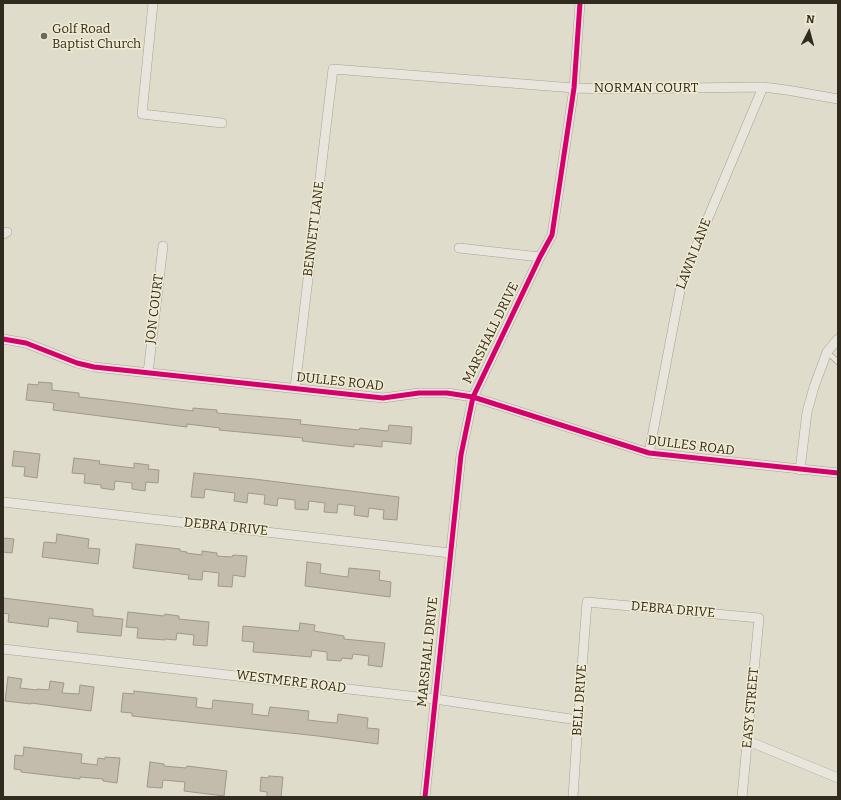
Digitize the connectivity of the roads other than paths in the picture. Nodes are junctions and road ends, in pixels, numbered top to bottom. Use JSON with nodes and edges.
{"nodes":[{"id":1,"x":153,"y":3,"type":"edge"},
{"id":2,"x":580,"y":3,"type":"edge"},
{"id":3,"x":333,"y":69,"type":"joint"},
{"id":4,"x":763,"y":87,"type":"junction"},
{"id":5,"x":574,"y":88,"type":"junction"},
{"id":6,"x":838,"y":99,"type":"edge"},
{"id":7,"x":222,"y":123,"type":"dead end"},
{"id":8,"x":163,"y":246,"type":"dead end"},
{"id":9,"x":459,"y":248,"type":"dead end"},
{"id":10,"x":540,"y":257,"type":"junction"},
{"id":11,"x":3,"y":339,"type":"edge"},
{"id":12,"x":838,"y":339,"type":"edge"},
{"id":13,"x":827,"y":352,"type":"junction"},
{"id":14,"x":838,"y":362,"type":"edge"},
{"id":15,"x":148,"y":373,"type":"junction"},
{"id":16,"x":295,"y":388,"type":"junction"},
{"id":17,"x":473,"y":396,"type":"junction"},
{"id":18,"x":649,"y":453,"type":"junction"},
{"id":19,"x":800,"y":470,"type":"junction"},
{"id":20,"x":838,"y":473,"type":"edge"},
{"id":21,"x":3,"y":502,"type":"edge"},
{"id":22,"x":450,"y":553,"type":"junction"},
{"id":23,"x":587,"y":602,"type":"joint"},
{"id":24,"x":759,"y":618,"type":"joint"},
{"id":25,"x":3,"y":650,"type":"edge"},
{"id":26,"x":435,"y":699,"type":"junction"},
{"id":27,"x":578,"y":720,"type":"junction"},
{"id":28,"x":748,"y":741,"type":"junction"},
{"id":29,"x":838,"y":778,"type":"edge"},
{"id":30,"x":425,"y":797,"type":"edge"},
{"id":31,"x":573,"y":797,"type":"edge"},
{"id":32,"x":742,"y":797,"type":"edge"}],
"edges":[{"from":1,"to":7,"type":"street"},
{"from":2,"to":5,"type":"street","name":"MARSHALL DRIVE"},
{"from":3,"to":5,"type":"street","name":"NORMAN COURT"},
{"from":3,"to":16,"type":"street","name":"BENNETT LANE"},
{"from":4,"to":5,"type":"street","name":"NORMAN COURT"},
{"from":4,"to":6,"type":"street","name":"NORMAN COURT"},
{"from":4,"to":18,"type":"street","name":"LAWN LANE"},
{"from":5,"to":10,"type":"street","name":"MARSHALL DRIVE"},
{"from":8,"to":15,"type":"street","name":"JON COURT"},
{"from":9,"to":10,"type":"street"},
{"from":10,"to":17,"type":"street","name":"MARSHALL DRIVE"},
{"from":11,"to":15,"type":"street","name":"DULLES ROAD"},
{"from":12,"to":13,"type":"street"},
{"from":13,"to":14,"type":"lane"},
{"from":13,"to":19,"type":"street"},
{"from":15,"to":16,"type":"street","name":"DULLES ROAD"},
{"from":16,"to":17,"type":"street","name":"DULLES ROAD"},
{"from":17,"to":18,"type":"street","name":"DULLES ROAD"},
{"from":17,"to":22,"type":"street","name":"MARSHALL DRIVE"},
{"from":18,"to":19,"type":"street","name":"DULLES ROAD"},
{"from":19,"to":20,"type":"street","name":"DULLES ROAD"},
{"from":21,"to":22,"type":"street","name":"DEBRA DRIVE"},
{"from":22,"to":26,"type":"street","name":"MARSHALL DRIVE"},
{"from":23,"to":24,"type":"street","name":"DEBRA DRIVE"},
{"from":23,"to":27,"type":"street","name":"BELL DRIVE"},
{"from":24,"to":28,"type":"street","name":"EASY STREET"},
{"from":25,"to":26,"type":"street","name":"WESTMERE ROAD"},
{"from":26,"to":27,"type":"street","name":"WESTMERE ROAD"},
{"from":26,"to":30,"type":"street","name":"MARSHALL DRIVE"},
{"from":27,"to":31,"type":"street","name":"BELL DRIVE"},
{"from":28,"to":29,"type":"street"},
{"from":28,"to":32,"type":"street","name":"EASY STREET"}]}
